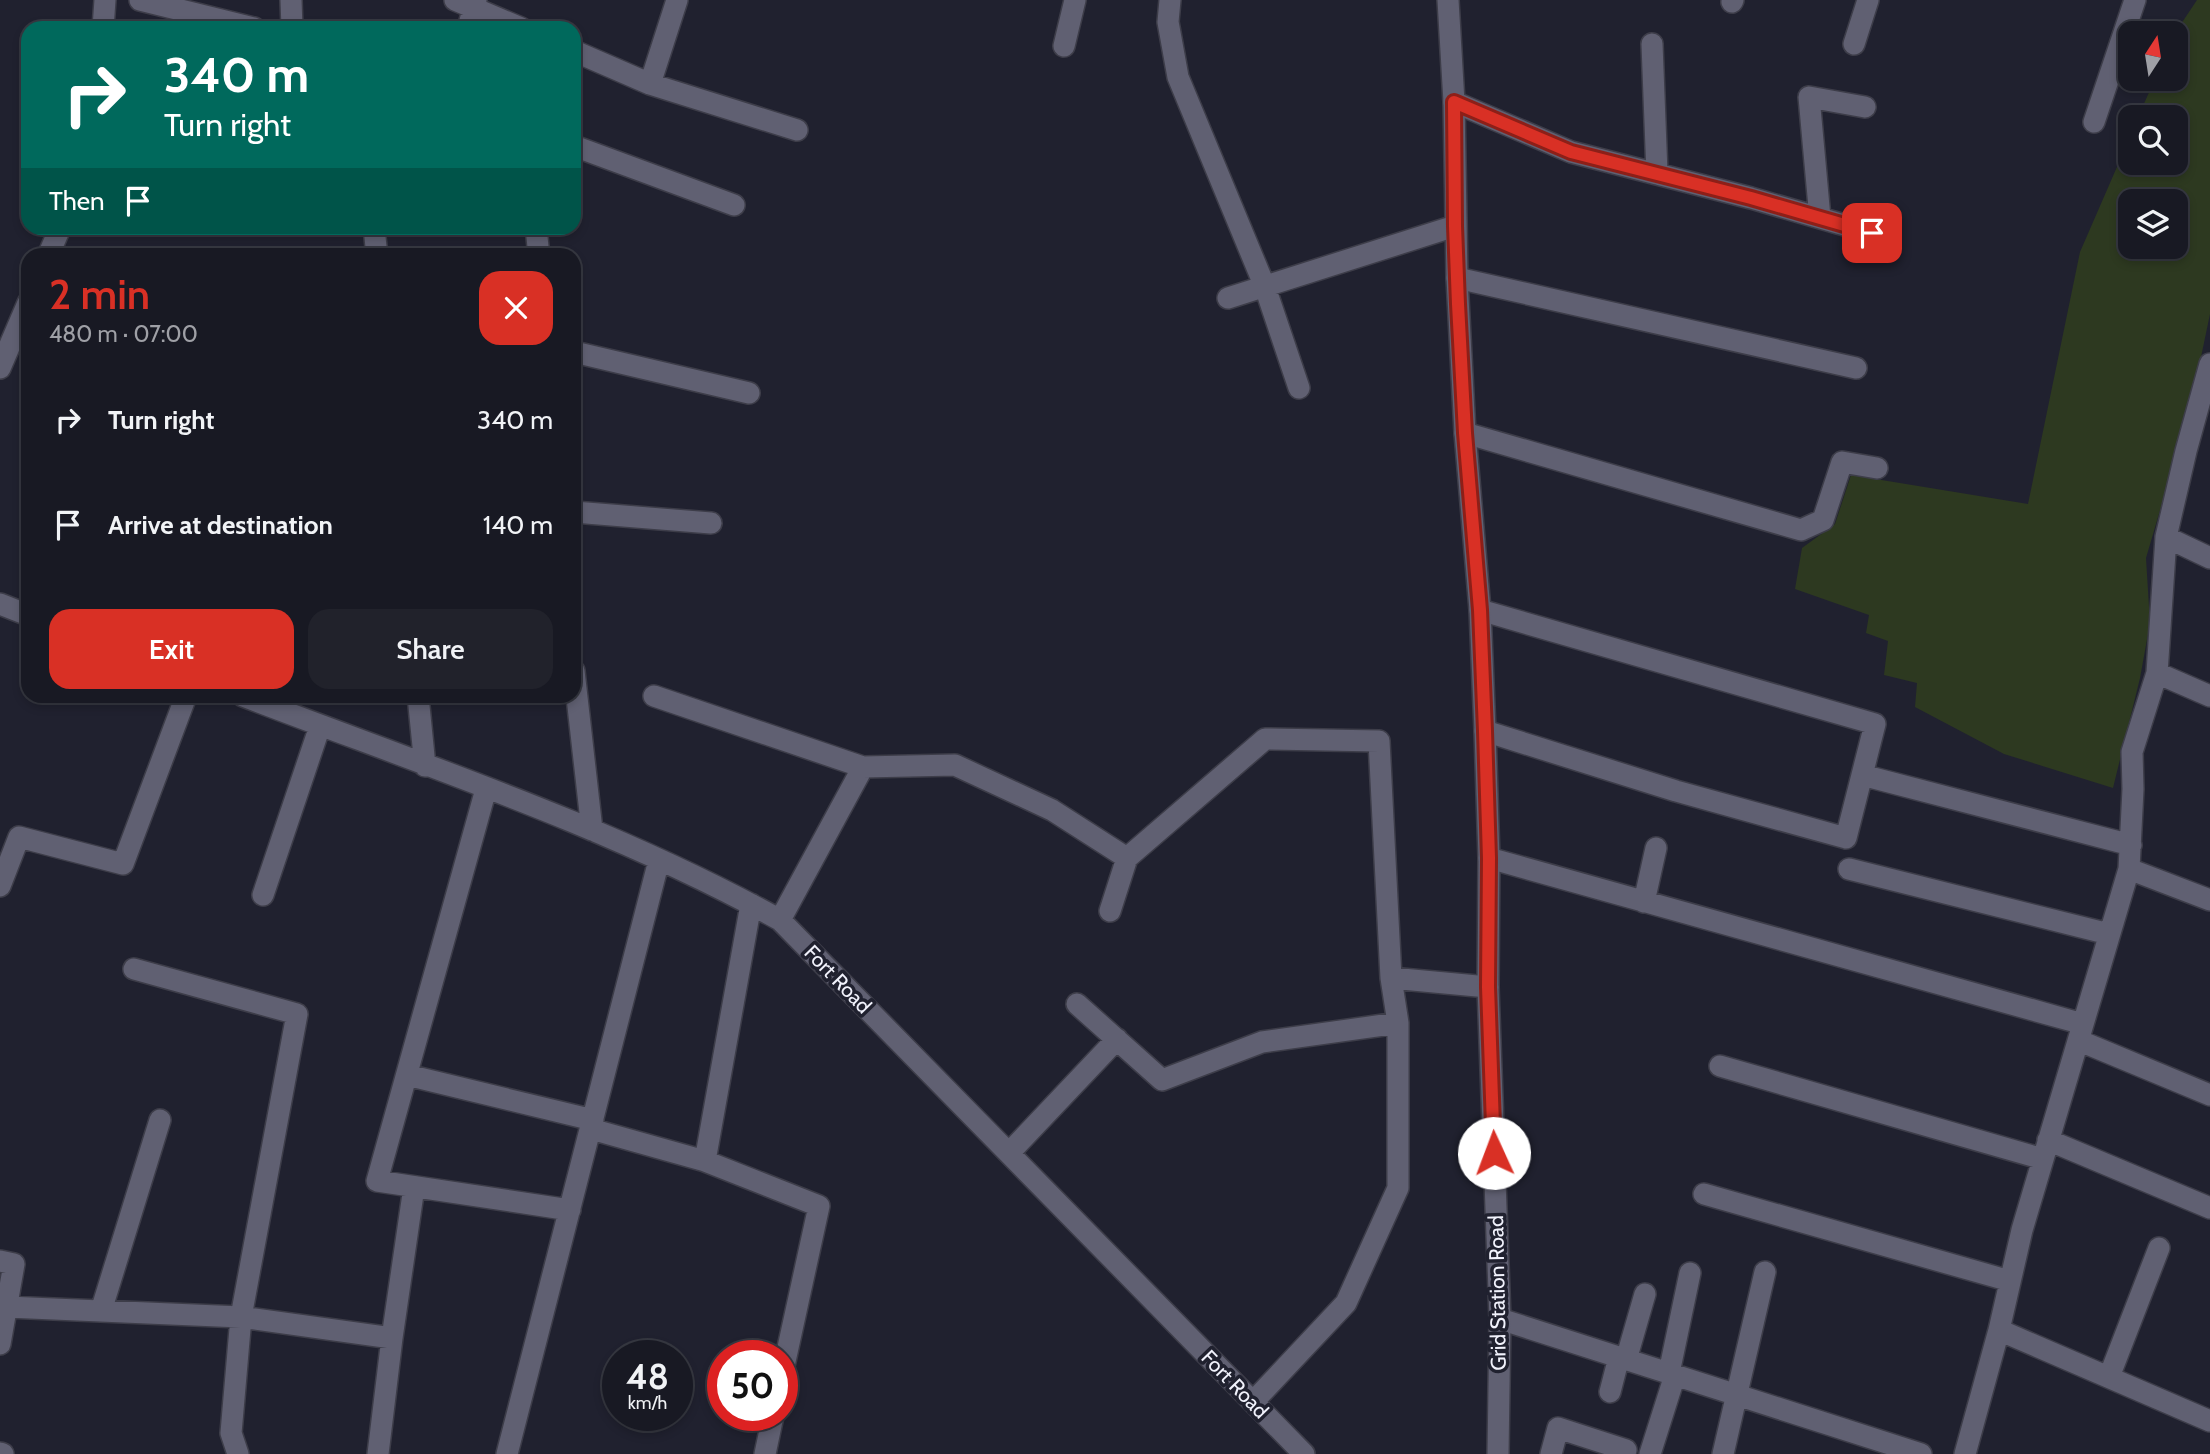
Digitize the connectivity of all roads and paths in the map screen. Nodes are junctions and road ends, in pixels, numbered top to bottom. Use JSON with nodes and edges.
{"nodes":[{"id":1,"x":105,"y":0,"type":"edge"},
{"id":2,"x":140,"y":0,"type":"edge"},
{"id":3,"x":291,"y":0,"type":"edge"},
{"id":4,"x":677,"y":0,"type":"edge"},
{"id":5,"x":1074,"y":0,"type":"edge"},
{"id":6,"x":1170,"y":0,"type":"edge"},
{"id":7,"x":1448,"y":0,"type":"edge"},
{"id":8,"x":1868,"y":0,"type":"edge"},
{"id":9,"x":2135,"y":0,"type":"edge"},
{"id":10,"x":468,"y":9,"type":"edge"},
{"id":11,"x":104,"y":21,"type":"edge"},
{"id":12,"x":226,"y":21,"type":"edge"},
{"id":13,"x":292,"y":21,"type":"edge"},
{"id":14,"x":501,"y":21,"type":"edge"},
{"id":15,"x":1652,"y":44,"type":"dead end"},
{"id":16,"x":1854,"y":44,"type":"dead end"},
{"id":17,"x":1064,"y":46,"type":"dead end"},
{"id":18,"x":581,"y":54,"type":"edge"},
{"id":19,"x":650,"y":84,"type":"junction"},
{"id":20,"x":1454,"y":102,"type":"junction"},
{"id":21,"x":1865,"y":107,"type":"dead end"},
{"id":22,"x":2094,"y":122,"type":"dead end"},
{"id":23,"x":797,"y":130,"type":"dead end"},
{"id":24,"x":581,"y":149,"type":"edge"},
{"id":25,"x":1657,"y":174,"type":"junction"},
{"id":26,"x":734,"y":205,"type":"dead end"},
{"id":27,"x":1820,"y":218,"type":"junction"},
{"id":28,"x":1455,"y":226,"type":"junction"},
{"id":29,"x":1872,"y":233,"type":"dead end"},
{"id":30,"x":1457,"y":278,"type":"junction"},
{"id":31,"x":1265,"y":287,"type":"junction"},
{"id":32,"x":1228,"y":298,"type":"dead end"},
{"id":33,"x":21,"y":319,"type":"edge"},
{"id":34,"x":581,"y":354,"type":"edge"},
{"id":35,"x":0,"y":368,"type":"edge"},
{"id":36,"x":1856,"y":368,"type":"dead end"},
{"id":37,"x":2210,"y":368,"type":"edge"},
{"id":38,"x":1299,"y":388,"type":"dead end"},
{"id":39,"x":749,"y":393,"type":"dead end"},
{"id":40,"x":1465,"y":433,"type":"junction"},
{"id":41,"x":1877,"y":468,"type":"dead end"},
{"id":42,"x":581,"y":513,"type":"edge"},
{"id":43,"x":711,"y":523,"type":"dead end"},
{"id":44,"x":2166,"y":537,"type":"junction"},
{"id":45,"x":2210,"y":558,"type":"edge"},
{"id":46,"x":0,"y":604,"type":"edge"},
{"id":47,"x":1480,"y":610,"type":"junction"},
{"id":48,"x":21,"y":612,"type":"edge"},
{"id":49,"x":2157,"y":673,"type":"junction"},
{"id":50,"x":2210,"y":695,"type":"edge"},
{"id":51,"x":654,"y":696,"type":"dead end"},
{"id":52,"x":183,"y":703,"type":"edge"},
{"id":53,"x":261,"y":703,"type":"edge"},
{"id":54,"x":419,"y":703,"type":"edge"},
{"id":55,"x":578,"y":703,"type":"edge"},
{"id":56,"x":320,"y":726,"type":"junction"},
{"id":57,"x":1485,"y":731,"type":"junction"},
{"id":58,"x":425,"y":766,"type":"junction"},
{"id":59,"x":863,"y":767,"type":"junction"},
{"id":60,"x":1862,"y":775,"type":"junction"},
{"id":61,"x":486,"y":789,"type":"junction"},
{"id":62,"x":592,"y":830,"type":"junction"},
{"id":63,"x":2131,"y":845,"type":"junction"},
{"id":64,"x":1656,"y":848,"type":"dead end"},
{"id":65,"x":1127,"y":858,"type":"junction"},
{"id":66,"x":1489,"y":858,"type":"junction"},
{"id":67,"x":659,"y":860,"type":"junction"},
{"id":68,"x":1849,"y":869,"type":"dead end"},
{"id":69,"x":2129,"y":869,"type":"junction"},
{"id":70,"x":0,"y":886,"type":"edge"},
{"id":71,"x":263,"y":895,"type":"dead end"},
{"id":72,"x":2210,"y":900,"type":"edge"},
{"id":73,"x":1644,"y":902,"type":"junction"},
{"id":74,"x":751,"y":904,"type":"junction"},
{"id":75,"x":1110,"y":911,"type":"dead end"},
{"id":76,"x":780,"y":920,"type":"junction"},
{"id":77,"x":2109,"y":934,"type":"junction"},
{"id":78,"x":134,"y":969,"type":"dead end"},
{"id":79,"x":1391,"y":978,"type":"junction"},
{"id":80,"x":1488,"y":987,"type":"junction"},
{"id":81,"x":1077,"y":1003,"type":"dead end"},
{"id":82,"x":1398,"y":1023,"type":"junction"},
{"id":83,"x":2081,"y":1032,"type":"junction"},
{"id":84,"x":1117,"y":1039,"type":"junction"},
{"id":85,"x":1720,"y":1066,"type":"dead end"},
{"id":86,"x":407,"y":1075,"type":"junction"},
{"id":87,"x":2210,"y":1095,"type":"edge"},
{"id":88,"x":160,"y":1120,"type":"dead end"},
{"id":89,"x":592,"y":1125,"type":"junction"},
{"id":90,"x":2045,"y":1150,"type":"junction"},
{"id":91,"x":1009,"y":1153,"type":"junction"},
{"id":92,"x":705,"y":1161,"type":"junction"},
{"id":93,"x":414,"y":1187,"type":"junction"},
{"id":94,"x":1704,"y":1194,"type":"dead end"},
{"id":95,"x":2210,"y":1208,"type":"edge"},
{"id":96,"x":570,"y":1210,"type":"junction"},
{"id":97,"x":2159,"y":1248,"type":"dead end"},
{"id":98,"x":0,"y":1261,"type":"edge"},
{"id":99,"x":1765,"y":1272,"type":"dead end"},
{"id":100,"x":1690,"y":1273,"type":"dead end"},
{"id":101,"x":2010,"y":1281,"type":"junction"},
{"id":102,"x":1645,"y":1294,"type":"dead end"},
{"id":103,"x":6,"y":1307,"type":"junction"},
{"id":104,"x":101,"y":1311,"type":"junction"},
{"id":105,"x":241,"y":1317,"type":"junction"},
{"id":106,"x":1500,"y":1319,"type":"junction"},
{"id":107,"x":1999,"y":1330,"type":"junction"},
{"id":108,"x":392,"y":1338,"type":"junction"},
{"id":109,"x":790,"y":1340,"type":"edge"},
{"id":110,"x":0,"y":1344,"type":"edge"},
{"id":111,"x":1623,"y":1359,"type":"junction"},
{"id":112,"x":1672,"y":1374,"type":"junction"},
{"id":113,"x":2109,"y":1377,"type":"junction"},
{"id":114,"x":1610,"y":1392,"type":"dead end"},
{"id":115,"x":1738,"y":1396,"type":"junction"},
{"id":116,"x":1253,"y":1402,"type":"junction"},
{"id":117,"x":2210,"y":1422,"type":"edge"},
{"id":118,"x":770,"y":1431,"type":"edge"},
{"id":119,"x":1878,"y":1448,"type":"edge"},
{"id":120,"x":238,"y":1454,"type":"edge"},
{"id":121,"x":378,"y":1454,"type":"edge"},
{"id":122,"x":507,"y":1454,"type":"edge"},
{"id":123,"x":765,"y":1454,"type":"edge"},
{"id":124,"x":1304,"y":1454,"type":"edge"},
{"id":125,"x":1497,"y":1454,"type":"edge"},
{"id":126,"x":1551,"y":1454,"type":"edge"},
{"id":127,"x":1625,"y":1454,"type":"edge"},
{"id":128,"x":1650,"y":1454,"type":"edge"},
{"id":129,"x":1723,"y":1454,"type":"edge"},
{"id":130,"x":1920,"y":1454,"type":"edge"},
{"id":131,"x":1965,"y":1454,"type":"edge"}],
"edges":[{"from":1,"to":11,"type":"street"},
{"from":2,"to":12,"type":"street"},
{"from":3,"to":13,"type":"street"},
{"from":4,"to":19,"type":"street"},
{"from":5,"to":17,"type":"street"},
{"from":6,"to":31,"type":"street"},
{"from":7,"to":20,"type":"street","name":"Grid Station Road"},
{"from":8,"to":16,"type":"street"},
{"from":9,"to":22,"type":"street"},
{"from":10,"to":14,"type":"street"},
{"from":15,"to":25,"type":"street"},
{"from":18,"to":19,"type":"street"},
{"from":19,"to":23,"type":"street"},
{"from":20,"to":25,"type":"street"},
{"from":20,"to":28,"type":"street","name":"Grid Station Road"},
{"from":21,"to":27,"type":"street"},
{"from":24,"to":26,"type":"street"},
{"from":25,"to":27,"type":"street"},
{"from":27,"to":29,"type":"street"},
{"from":28,"to":30,"type":"street","name":"Grid Station Road"},
{"from":28,"to":31,"type":"street"},
{"from":30,"to":36,"type":"street"},
{"from":30,"to":40,"type":"street","name":"Grid Station Road"},
{"from":31,"to":32,"type":"street"},
{"from":31,"to":38,"type":"street"},
{"from":33,"to":35,"type":"street"},
{"from":34,"to":39,"type":"street"},
{"from":37,"to":44,"type":"street"},
{"from":40,"to":41,"type":"street"},
{"from":40,"to":47,"type":"street","name":"Grid Station Road"},
{"from":42,"to":43,"type":"street"},
{"from":44,"to":45,"type":"street"},
{"from":44,"to":49,"type":"street"},
{"from":46,"to":48,"type":"street"},
{"from":47,"to":57,"type":"street","name":"Grid Station Road"},
{"from":47,"to":60,"type":"street"},
{"from":49,"to":50,"type":"street"},
{"from":49,"to":63,"type":"street"},
{"from":51,"to":59,"type":"street"},
{"from":52,"to":70,"type":"street"},
{"from":53,"to":56,"type":"street","name":"Fort Road"},
{"from":54,"to":58,"type":"street"},
{"from":55,"to":62,"type":"street"},
{"from":56,"to":58,"type":"street","name":"Fort Road"},
{"from":56,"to":71,"type":"street"},
{"from":57,"to":60,"type":"street"},
{"from":57,"to":66,"type":"street","name":"Grid Station Road"},
{"from":58,"to":61,"type":"street","name":"Fort Road"},
{"from":59,"to":65,"type":"street"},
{"from":59,"to":76,"type":"street"},
{"from":60,"to":63,"type":"street"},
{"from":61,"to":62,"type":"street","name":"Fort Road"},
{"from":61,"to":86,"type":"street"},
{"from":62,"to":67,"type":"street","name":"Fort Road"},
{"from":63,"to":69,"type":"street"},
{"from":64,"to":73,"type":"street"},
{"from":65,"to":75,"type":"street"},
{"from":65,"to":79,"type":"street"},
{"from":66,"to":73,"type":"street"},
{"from":66,"to":80,"type":"street","name":"Grid Station Road"},
{"from":67,"to":74,"type":"street","name":"Fort Road"},
{"from":67,"to":89,"type":"street"},
{"from":68,"to":77,"type":"street"},
{"from":69,"to":72,"type":"street"},
{"from":69,"to":77,"type":"street"},
{"from":73,"to":83,"type":"street"},
{"from":74,"to":76,"type":"street","name":"Fort Road"},
{"from":74,"to":92,"type":"street"},
{"from":76,"to":91,"type":"street","name":"Fort Road"},
{"from":77,"to":83,"type":"street"},
{"from":78,"to":105,"type":"street"},
{"from":79,"to":80,"type":"street"},
{"from":79,"to":82,"type":"street"},
{"from":80,"to":106,"type":"street","name":"Grid Station Road"},
{"from":81,"to":84,"type":"street"},
{"from":82,"to":84,"type":"street"},
{"from":82,"to":116,"type":"street"},
{"from":83,"to":87,"type":"street"},
{"from":83,"to":90,"type":"street"},
{"from":84,"to":91,"type":"street"},
{"from":85,"to":90,"type":"street"},
{"from":86,"to":89,"type":"street"},
{"from":86,"to":93,"type":"street"},
{"from":88,"to":104,"type":"street"},
{"from":89,"to":92,"type":"street"},
{"from":89,"to":96,"type":"street"},
{"from":90,"to":95,"type":"street"},
{"from":90,"to":101,"type":"street"},
{"from":91,"to":116,"type":"street","name":"Fort Road"},
{"from":92,"to":109,"type":"street"},
{"from":93,"to":96,"type":"street"},
{"from":93,"to":108,"type":"street"},
{"from":94,"to":101,"type":"street"},
{"from":96,"to":122,"type":"street"},
{"from":97,"to":113,"type":"street"},
{"from":98,"to":103,"type":"street"},
{"from":99,"to":115,"type":"street"},
{"from":100,"to":112,"type":"street"},
{"from":101,"to":107,"type":"street"},
{"from":102,"to":111,"type":"street"},
{"from":103,"to":104,"type":"street"},
{"from":103,"to":110,"type":"street"},
{"from":104,"to":105,"type":"street"},
{"from":105,"to":108,"type":"street"},
{"from":105,"to":120,"type":"street"},
{"from":106,"to":111,"type":"street"},
{"from":106,"to":125,"type":"street","name":"Grid Station Road"},
{"from":107,"to":113,"type":"street"},
{"from":107,"to":131,"type":"street"},
{"from":108,"to":121,"type":"street"},
{"from":111,"to":112,"type":"street"},
{"from":111,"to":114,"type":"street"},
{"from":112,"to":115,"type":"street"},
{"from":112,"to":128,"type":"street"},
{"from":113,"to":117,"type":"street"},
{"from":115,"to":119,"type":"street"},
{"from":115,"to":129,"type":"street"},
{"from":116,"to":124,"type":"street","name":"Fort Road"},
{"from":118,"to":123,"type":"street"},
{"from":119,"to":130,"type":"street"},
{"from":126,"to":127,"type":"street"}]}
